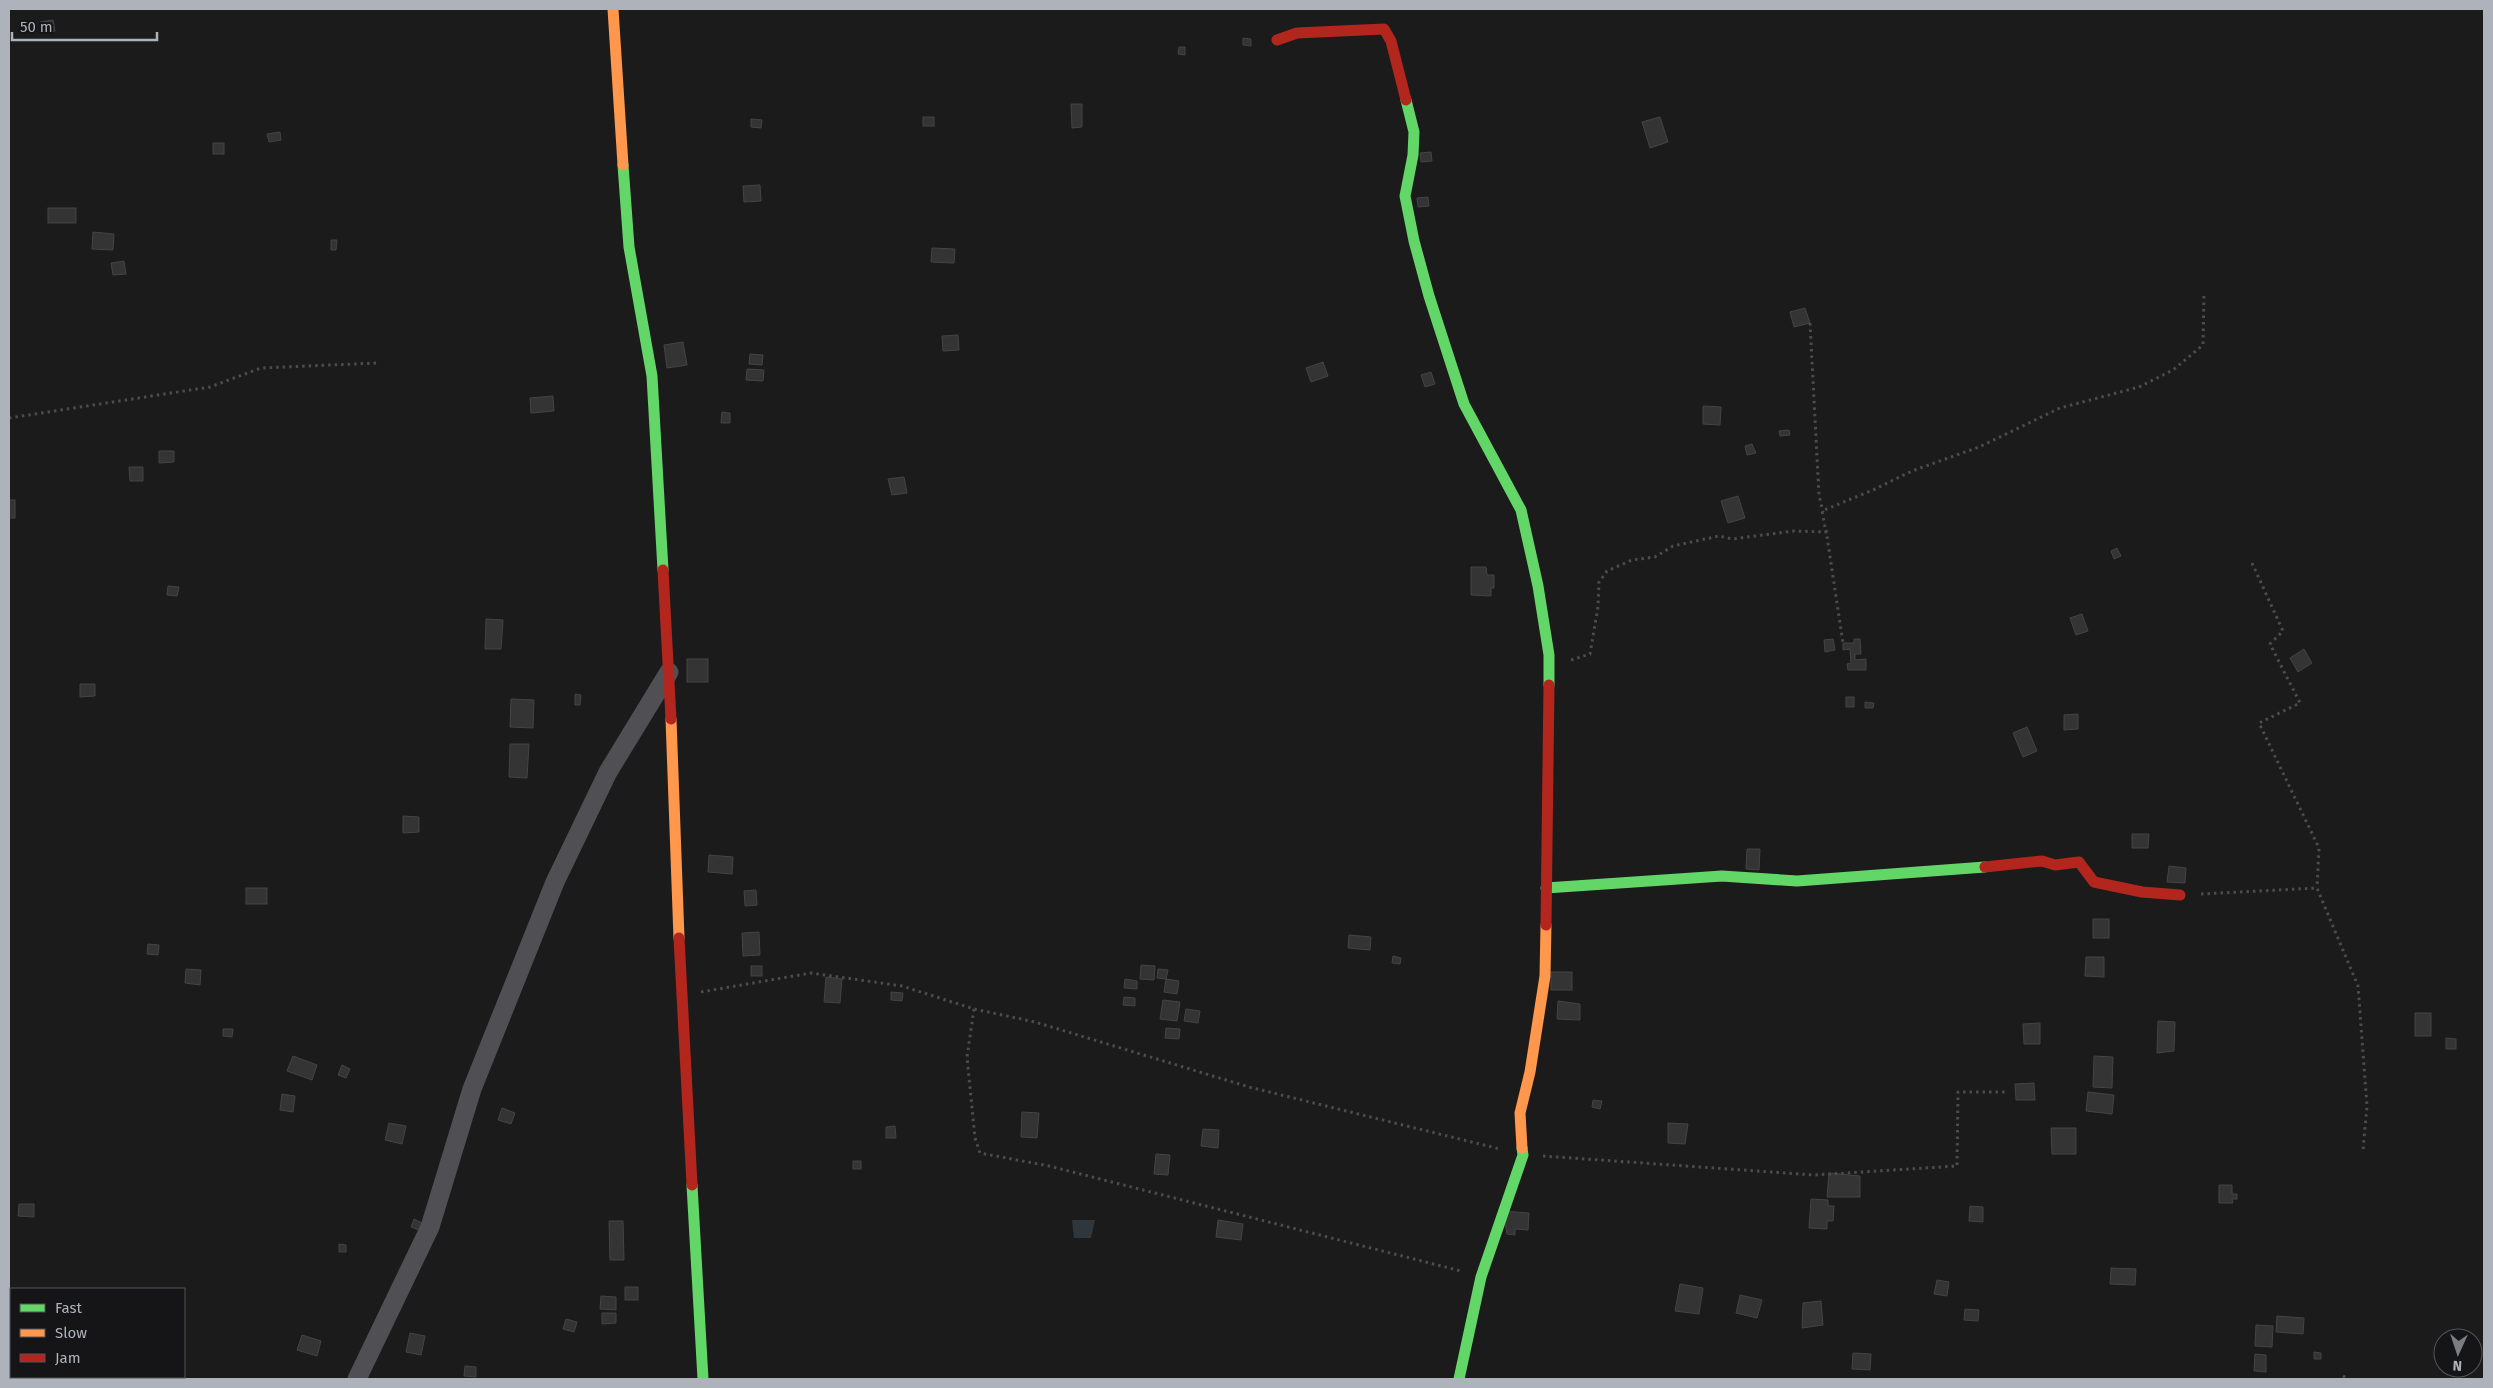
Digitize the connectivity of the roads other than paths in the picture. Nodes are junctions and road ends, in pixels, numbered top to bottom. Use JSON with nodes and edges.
{"nodes":[{"id":1,"x":613,"y":9,"type":"edge"},
{"id":2,"x":1277,"y":40,"type":"dead end"},
{"id":3,"x":669,"y":672,"type":"junction"},
{"id":4,"x":1546,"y":888,"type":"junction"},
{"id":5,"x":2180,"y":895,"type":"road end"},
{"id":6,"x":357,"y":1379,"type":"edge"},
{"id":7,"x":703,"y":1379,"type":"edge"},
{"id":8,"x":1459,"y":1379,"type":"edge"}],
"edges":[{"from":1,"to":3,"type":"street"},
{"from":2,"to":4,"type":"street"},
{"from":3,"to":6,"type":"street"},
{"from":3,"to":7,"type":"street"},
{"from":4,"to":5,"type":"street"},
{"from":4,"to":8,"type":"street"}]}
